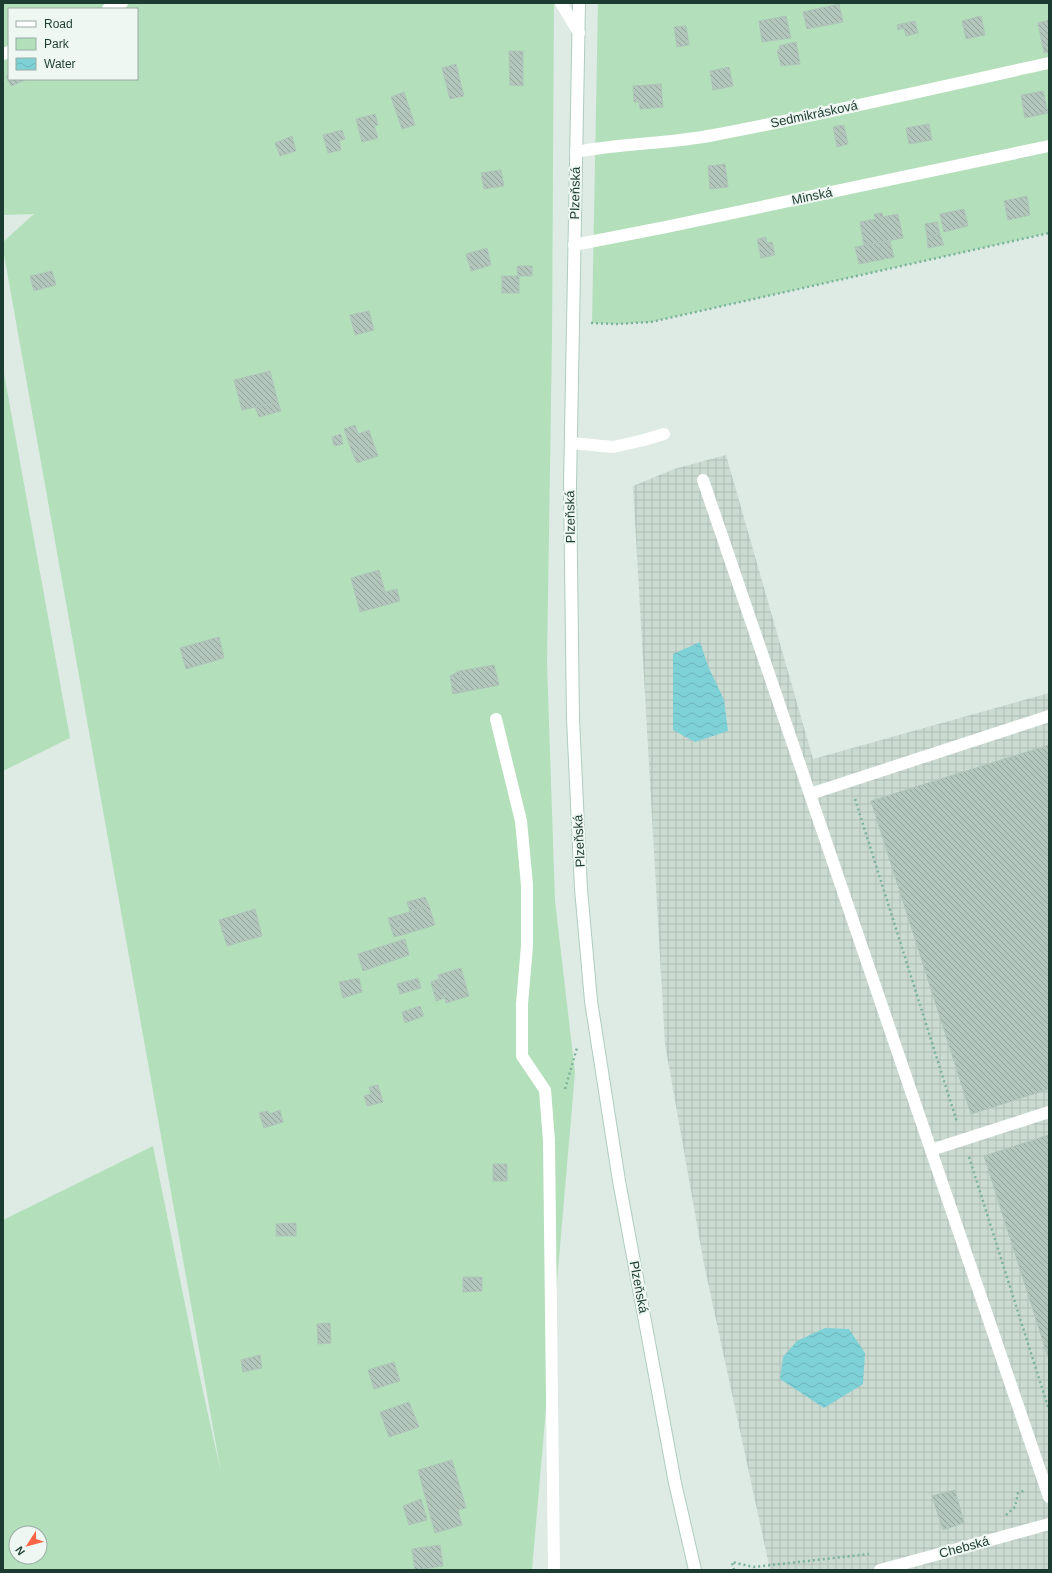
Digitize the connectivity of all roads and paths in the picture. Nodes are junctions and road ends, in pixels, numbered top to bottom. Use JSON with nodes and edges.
{"nodes":[{"id":1,"x":122,"y":3,"type":"edge"},
{"id":2,"x":561,"y":3,"type":"edge"},
{"id":3,"x":579,"y":3,"type":"edge"},
{"id":4,"x":110,"y":8,"type":"edge"},
{"id":5,"x":578,"y":33,"type":"junction"},
{"id":6,"x":1049,"y":63,"type":"edge"},
{"id":7,"x":1049,"y":146,"type":"edge"},
{"id":8,"x":576,"y":152,"type":"junction"},
{"id":9,"x":1049,"y":234,"type":"edge"},
{"id":10,"x":574,"y":245,"type":"junction"},
{"id":11,"x":573,"y":324,"type":"junction"},
{"id":12,"x":664,"y":434,"type":"dead end"},
{"id":13,"x":571,"y":443,"type":"junction"},
{"id":14,"x":703,"y":480,"type":"dead end"},
{"id":15,"x":1049,"y":716,"type":"edge"},
{"id":16,"x":496,"y":719,"type":"dead end"},
{"id":17,"x":849,"y":781,"type":"junction"},
{"id":18,"x":810,"y":794,"type":"junction"},
{"id":19,"x":578,"y":1046,"type":"dead end"},
{"id":20,"x":565,"y":1090,"type":"dead end"},
{"id":21,"x":1049,"y":1112,"type":"edge"},
{"id":22,"x":963,"y":1140,"type":"junction"},
{"id":23,"x":931,"y":1150,"type":"junction"},
{"id":24,"x":1049,"y":1410,"type":"edge"},
{"id":25,"x":1030,"y":1489,"type":"dead end"},
{"id":26,"x":1049,"y":1497,"type":"edge"},
{"id":27,"x":1004,"y":1516,"type":"dead end"},
{"id":28,"x":1049,"y":1524,"type":"edge"},
{"id":29,"x":876,"y":1553,"type":"dead end"},
{"id":30,"x":554,"y":1570,"type":"edge"},
{"id":31,"x":695,"y":1570,"type":"edge"},
{"id":32,"x":734,"y":1570,"type":"edge"},
{"id":33,"x":880,"y":1570,"type":"edge"}],
"edges":[{"from":1,"to":4,"type":"main road"},
{"from":2,"to":5,"type":"main road"},
{"from":3,"to":5,"type":"main road","name":"Plzeňská"},
{"from":5,"to":8,"type":"main road","name":"Plzeňská"},
{"from":6,"to":8,"type":"main road","name":"Sedmikrásková"},
{"from":7,"to":10,"type":"main road","name":"Minská"},
{"from":8,"to":10,"type":"main road","name":"Plzeňská"},
{"from":9,"to":11,"type":"path"},
{"from":10,"to":11,"type":"main road","name":"Plzeňská"},
{"from":11,"to":13,"type":"main road","name":"Plzeňská"},
{"from":12,"to":13,"type":"main road"},
{"from":13,"to":31,"type":"main road","name":"Plzeňská"},
{"from":14,"to":18,"type":"main road"},
{"from":15,"to":17,"type":"main road"},
{"from":16,"to":30,"type":"main road"},
{"from":17,"to":18,"type":"main road"},
{"from":17,"to":22,"type":"path"},
{"from":18,"to":23,"type":"main road"},
{"from":19,"to":20,"type":"path"},
{"from":21,"to":22,"type":"main road"},
{"from":22,"to":23,"type":"main road"},
{"from":22,"to":24,"type":"path"},
{"from":23,"to":26,"type":"main road"},
{"from":25,"to":27,"type":"path"},
{"from":28,"to":33,"type":"main road","name":"Chebská"},
{"from":29,"to":32,"type":"path"}]}
